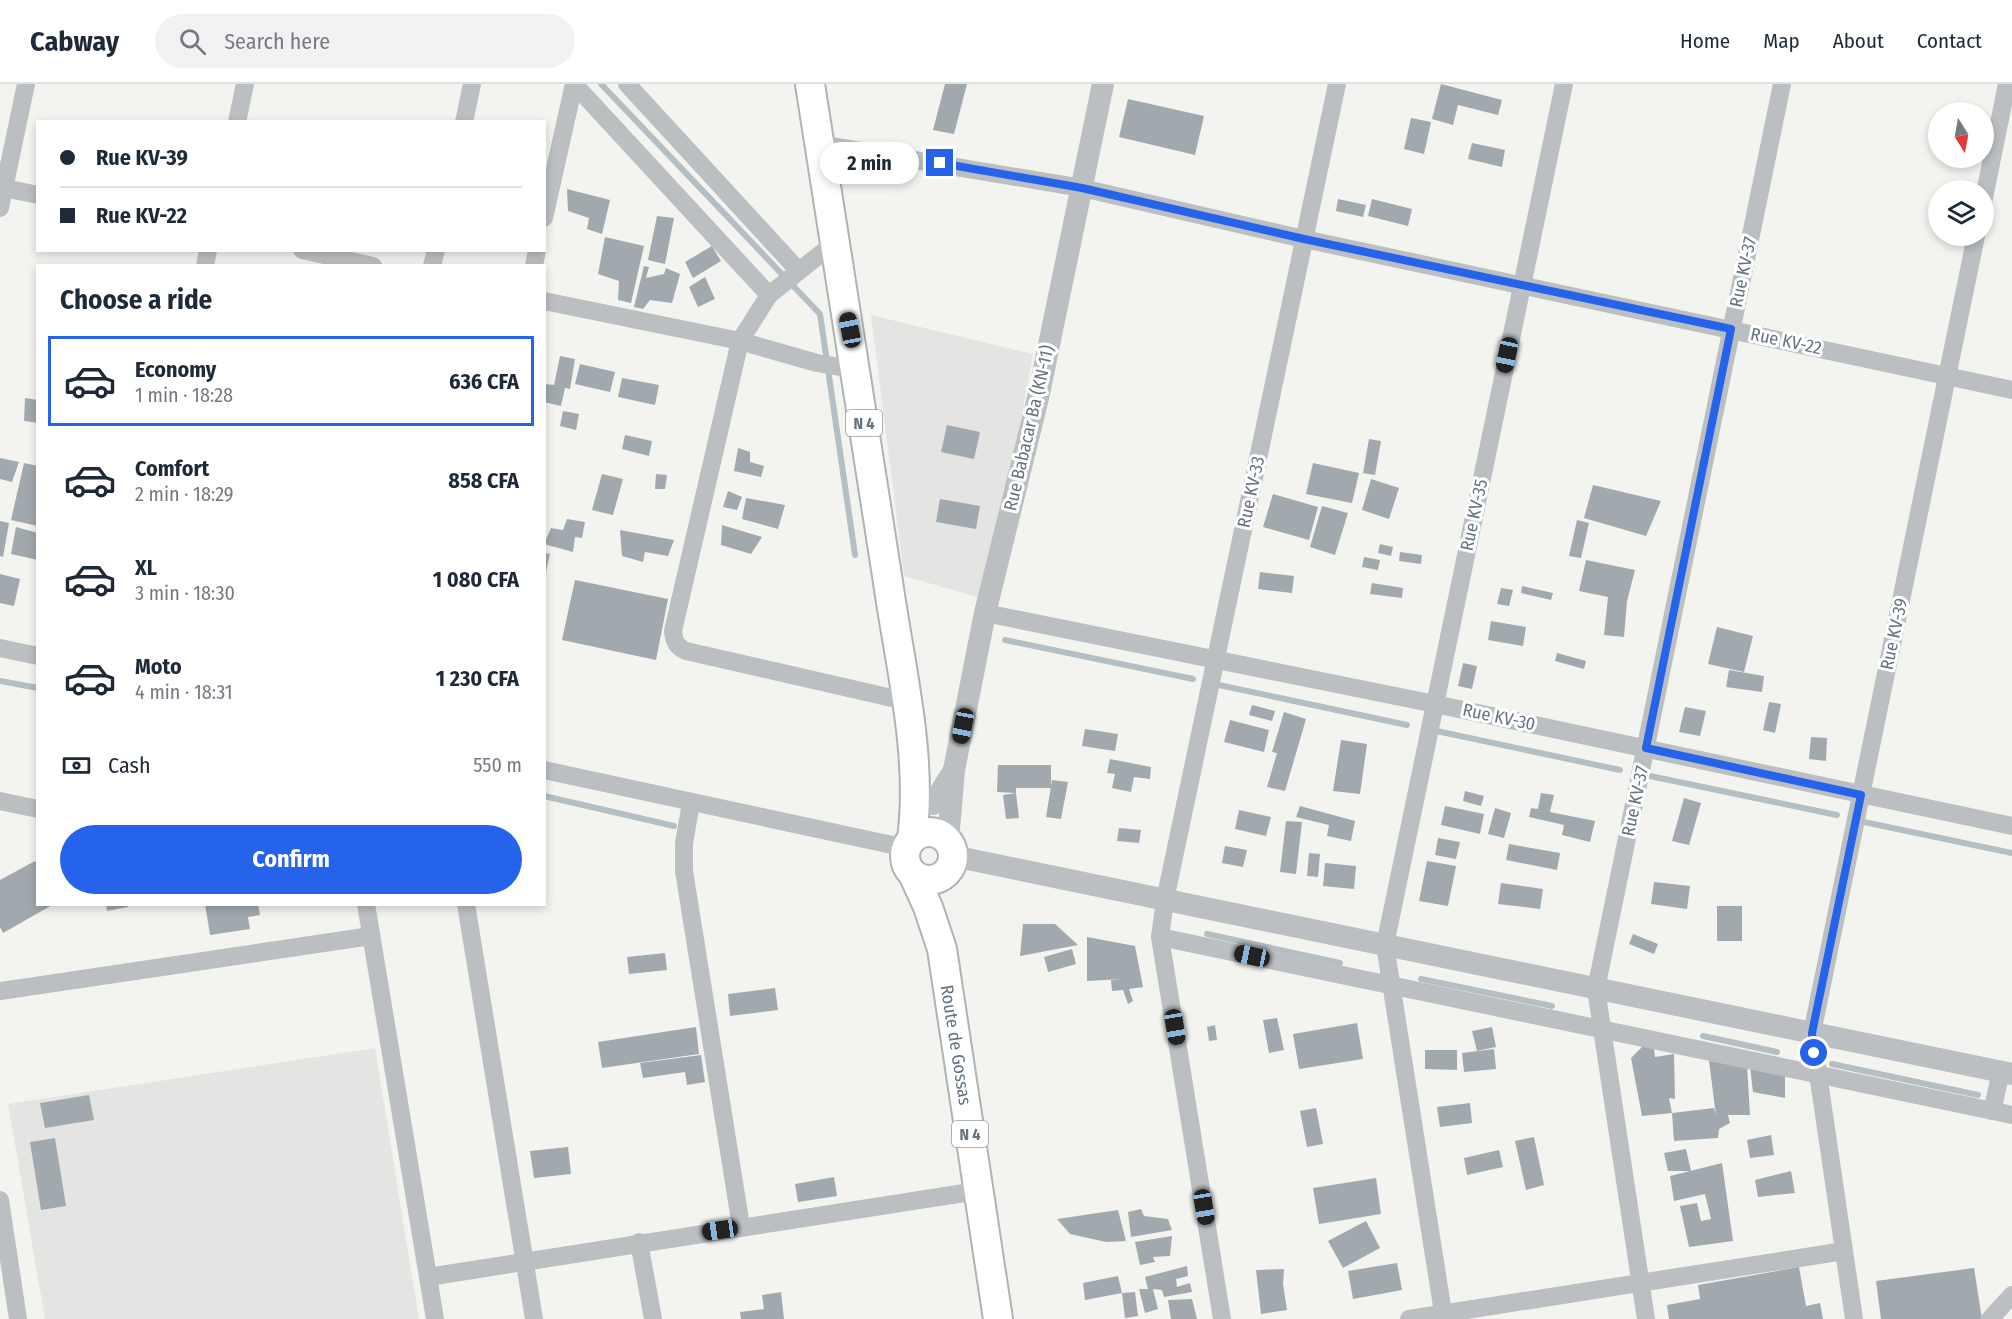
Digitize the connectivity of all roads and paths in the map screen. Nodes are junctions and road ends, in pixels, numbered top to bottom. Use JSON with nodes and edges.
{"nodes":[{"id":1,"x":26,"y":84,"type":"edge"},
{"id":2,"x":245,"y":84,"type":"edge"},
{"id":3,"x":472,"y":84,"type":"edge"},
{"id":4,"x":574,"y":84,"type":"edge"},
{"id":5,"x":810,"y":84,"type":"edge"},
{"id":6,"x":1103,"y":84,"type":"edge"},
{"id":7,"x":1337,"y":84,"type":"edge"},
{"id":8,"x":1564,"y":84,"type":"edge"},
{"id":9,"x":1782,"y":84,"type":"edge"},
{"id":10,"x":2007,"y":84,"type":"edge"},
{"id":11,"x":630,"y":86,"type":"edge"},
{"id":12,"x":237,"y":120,"type":"edge"},
{"id":13,"x":464,"y":120,"type":"edge"},
{"id":14,"x":819,"y":144,"type":"junction"},
{"id":15,"x":1988,"y":180,"type":"edge"},
{"id":16,"x":2,"y":187,"type":"edge"},
{"id":17,"x":1082,"y":188,"type":"junction"},
{"id":18,"x":36,"y":195,"type":"edge"},
{"id":19,"x":0,"y":208,"type":"edge"},
{"id":20,"x":546,"y":209,"type":"edge"},
{"id":21,"x":1304,"y":239,"type":"junction"},
{"id":22,"x":833,"y":243,"type":"junction"},
{"id":23,"x":1974,"y":246,"type":"edge"},
{"id":24,"x":311,"y":252,"type":"edge"},
{"id":25,"x":364,"y":264,"type":"edge"},
{"id":26,"x":795,"y":272,"type":"junction"},
{"id":27,"x":1522,"y":285,"type":"junction"},
{"id":28,"x":773,"y":292,"type":"junction"},
{"id":29,"x":546,"y":301,"type":"edge"},
{"id":30,"x":1731,"y":329,"type":"junction"},
{"id":31,"x":740,"y":341,"type":"junction"},
{"id":32,"x":849,"y":368,"type":"junction"},
{"id":33,"x":1947,"y":376,"type":"junction"},
{"id":34,"x":2012,"y":390,"type":"edge"},
{"id":35,"x":985,"y":613,"type":"junction"},
{"id":36,"x":0,"y":648,"type":"edge"},
{"id":37,"x":36,"y":656,"type":"edge"},
{"id":38,"x":1216,"y":660,"type":"junction"},
{"id":39,"x":905,"y":701,"type":"junction"},
{"id":40,"x":1435,"y":704,"type":"junction"},
{"id":41,"x":1646,"y":748,"type":"junction"},
{"id":42,"x":916,"y":762,"type":"junction"},
{"id":43,"x":546,"y":770,"type":"edge"},
{"id":44,"x":954,"y":771,"type":"junction"},
{"id":45,"x":1861,"y":795,"type":"junction"},
{"id":46,"x":0,"y":801,"type":"edge"},
{"id":47,"x":691,"y":803,"type":"junction"},
{"id":48,"x":933,"y":804,"type":"junction"},
{"id":49,"x":36,"y":809,"type":"edge"},
{"id":50,"x":2012,"y":826,"type":"edge"},
{"id":51,"x":948,"y":851,"type":"junction"},
{"id":52,"x":910,"y":854,"type":"junction"},
{"id":53,"x":1165,"y":900,"type":"junction"},
{"id":54,"x":366,"y":906,"type":"edge"},
{"id":55,"x":466,"y":906,"type":"edge"},
{"id":56,"x":371,"y":936,"type":"junction"},
{"id":57,"x":1160,"y":937,"type":"junction"},
{"id":58,"x":1385,"y":945,"type":"junction"},
{"id":59,"x":942,"y":949,"type":"junction"},
{"id":60,"x":1391,"y":985,"type":"junction"},
{"id":61,"x":1596,"y":988,"type":"junction"},
{"id":62,"x":0,"y":991,"type":"edge"},
{"id":63,"x":1600,"y":1029,"type":"junction"},
{"id":64,"x":1812,"y":1033,"type":"junction"},
{"id":65,"x":2006,"y":1073,"type":"edge"},
{"id":66,"x":1816,"y":1074,"type":"junction"},
{"id":67,"x":1992,"y":1111,"type":"junction"},
{"id":68,"x":2012,"y":1115,"type":"edge"},
{"id":69,"x":977,"y":1191,"type":"junction"},
{"id":70,"x":0,"y":1200,"type":"edge"},
{"id":71,"x":741,"y":1226,"type":"junction"},
{"id":72,"x":639,"y":1242,"type":"junction"},
{"id":73,"x":1844,"y":1251,"type":"junction"},
{"id":74,"x":525,"y":1261,"type":"junction"},
{"id":75,"x":428,"y":1277,"type":"junction"},
{"id":76,"x":1640,"y":1283,"type":"junction"},
{"id":77,"x":2012,"y":1295,"type":"edge"},
{"id":78,"x":1443,"y":1316,"type":"edge"},
{"id":79,"x":18,"y":1319,"type":"edge"},
{"id":80,"x":435,"y":1319,"type":"edge"},
{"id":81,"x":534,"y":1319,"type":"edge"},
{"id":82,"x":653,"y":1319,"type":"edge"},
{"id":83,"x":998,"y":1319,"type":"edge"},
{"id":84,"x":1222,"y":1319,"type":"edge"},
{"id":85,"x":1409,"y":1319,"type":"edge"},
{"id":86,"x":1646,"y":1319,"type":"edge"},
{"id":87,"x":1854,"y":1319,"type":"edge"},
{"id":88,"x":1990,"y":1319,"type":"edge"}],
"edges":[{"from":1,"to":16,"type":"street"},
{"from":2,"to":12,"type":"street"},
{"from":3,"to":13,"type":"street"},
{"from":4,"to":20,"type":"street"},
{"from":4,"to":28,"type":"street"},
{"from":5,"to":14,"type":"main road","number":"N 4"},
{"from":6,"to":17,"type":"street","name":"Rue Babacar Ba (KN-11)"},
{"from":7,"to":21,"type":"street","name":"Rue KV-33"},
{"from":8,"to":27,"type":"street","name":"Rue KV-35"},
{"from":9,"to":30,"type":"street","name":"Rue KV-37"},
{"from":10,"to":15,"type":"street"},
{"from":11,"to":26,"type":"street"},
{"from":14,"to":17,"type":"street","name":"Rue KV-22"},
{"from":14,"to":22,"type":"main road","number":"N 4"},
{"from":16,"to":18,"type":"street"},
{"from":16,"to":19,"type":"street"},
{"from":17,"to":21,"type":"street","name":"Rue KV-22"},
{"from":17,"to":35,"type":"street","name":"Rue Babacar Ba (KN-11)"},
{"from":21,"to":27,"type":"street","name":"Rue KV-22"},
{"from":21,"to":38,"type":"street","name":"Rue KV-33"},
{"from":22,"to":26,"type":"street"},
{"from":22,"to":32,"type":"main road","number":"N 4"},
{"from":23,"to":33,"type":"street","name":"Rue KV-39"},
{"from":24,"to":25,"type":"street"},
{"from":26,"to":28,"type":"street"},
{"from":27,"to":30,"type":"street","name":"Rue KV-22"},
{"from":27,"to":40,"type":"street","name":"Rue KV-35"},
{"from":28,"to":31,"type":"street"},
{"from":29,"to":31,"type":"street"},
{"from":30,"to":33,"type":"street","name":"Rue KV-22"},
{"from":30,"to":41,"type":"street","name":"Rue KV-37"},
{"from":31,"to":32,"type":"street"},
{"from":31,"to":39,"type":"street"},
{"from":32,"to":39,"type":"main road","number":"N 4"},
{"from":33,"to":34,"type":"street","name":"Rue KV-22"},
{"from":33,"to":45,"type":"street","name":"Rue KV-39"},
{"from":35,"to":38,"type":"street","name":"Rue KV-30"},
{"from":35,"to":44,"type":"street","name":"Rue Babacar Ba (KN-11)"},
{"from":36,"to":37,"type":"street"},
{"from":38,"to":40,"type":"street","name":"Rue KV-30"},
{"from":38,"to":53,"type":"street","name":"Rue KV-33"},
{"from":39,"to":42,"type":"main road","number":"N 4"},
{"from":40,"to":41,"type":"street","name":"Rue KV-30"},
{"from":40,"to":58,"type":"street","name":"Rue KV-35"},
{"from":41,"to":45,"type":"street","name":"Rue KV-30"},
{"from":41,"to":61,"type":"street","name":"Rue KV-37"},
{"from":42,"to":48,"type":"main road","number":"N 4"},
{"from":42,"to":52,"type":"main road","number":"N 4"},
{"from":43,"to":47,"type":"street"},
{"from":44,"to":48,"type":"street"},
{"from":44,"to":51,"type":"street","name":"Rue Babacar Ba (KN-11)"},
{"from":45,"to":50,"type":"street","name":"Rue KV-30"},
{"from":45,"to":64,"type":"street","name":"Rue KV-39"},
{"from":46,"to":49,"type":"street"},
{"from":47,"to":52,"type":"street"},
{"from":47,"to":71,"type":"street"},
{"from":48,"to":51,"type":"main road","number":"N 4"},
{"from":51,"to":52,"type":"main road"},
{"from":51,"to":52,"type":"main road"},
{"from":51,"to":53,"type":"street"},
{"from":51,"to":59,"type":"main road","number":"N 4"},
{"from":52,"to":59,"type":"main road","number":"N 4"},
{"from":53,"to":57,"type":"street","name":"Rue KV-33"},
{"from":53,"to":58,"type":"street"},
{"from":54,"to":56,"type":"street"},
{"from":55,"to":74,"type":"street"},
{"from":56,"to":62,"type":"street"},
{"from":56,"to":75,"type":"street"},
{"from":57,"to":60,"type":"street"},
{"from":57,"to":84,"type":"street","name":"Rue KV-33"},
{"from":58,"to":60,"type":"street"},
{"from":58,"to":61,"type":"street"},
{"from":59,"to":69,"type":"main road","name":"Route de Gossas","number":"N 4"},
{"from":60,"to":63,"type":"street"},
{"from":60,"to":78,"type":"street"},
{"from":61,"to":63,"type":"street","name":"Rue KV-37"},
{"from":61,"to":64,"type":"street"},
{"from":63,"to":66,"type":"street"},
{"from":63,"to":76,"type":"street","name":"Rue KV-37"},
{"from":64,"to":65,"type":"street"},
{"from":64,"to":66,"type":"street","name":"Rue KV-39"},
{"from":65,"to":67,"type":"street"},
{"from":66,"to":67,"type":"street"},
{"from":66,"to":73,"type":"street","name":"Rue KV-39"},
{"from":67,"to":68,"type":"street"},
{"from":69,"to":71,"type":"street"},
{"from":69,"to":83,"type":"main road","name":"Route de Gossas","number":"N 4"},
{"from":70,"to":79,"type":"street"},
{"from":71,"to":72,"type":"street"},
{"from":72,"to":74,"type":"street"},
{"from":72,"to":82,"type":"street"},
{"from":73,"to":76,"type":"street"},
{"from":73,"to":87,"type":"street","name":"Rue KV-39"},
{"from":74,"to":75,"type":"street"},
{"from":74,"to":81,"type":"street"},
{"from":75,"to":80,"type":"street"},
{"from":76,"to":78,"type":"street"},
{"from":76,"to":86,"type":"street","name":"Rue KV-37"},
{"from":77,"to":88,"type":"street"},
{"from":78,"to":85,"type":"street"}]}
